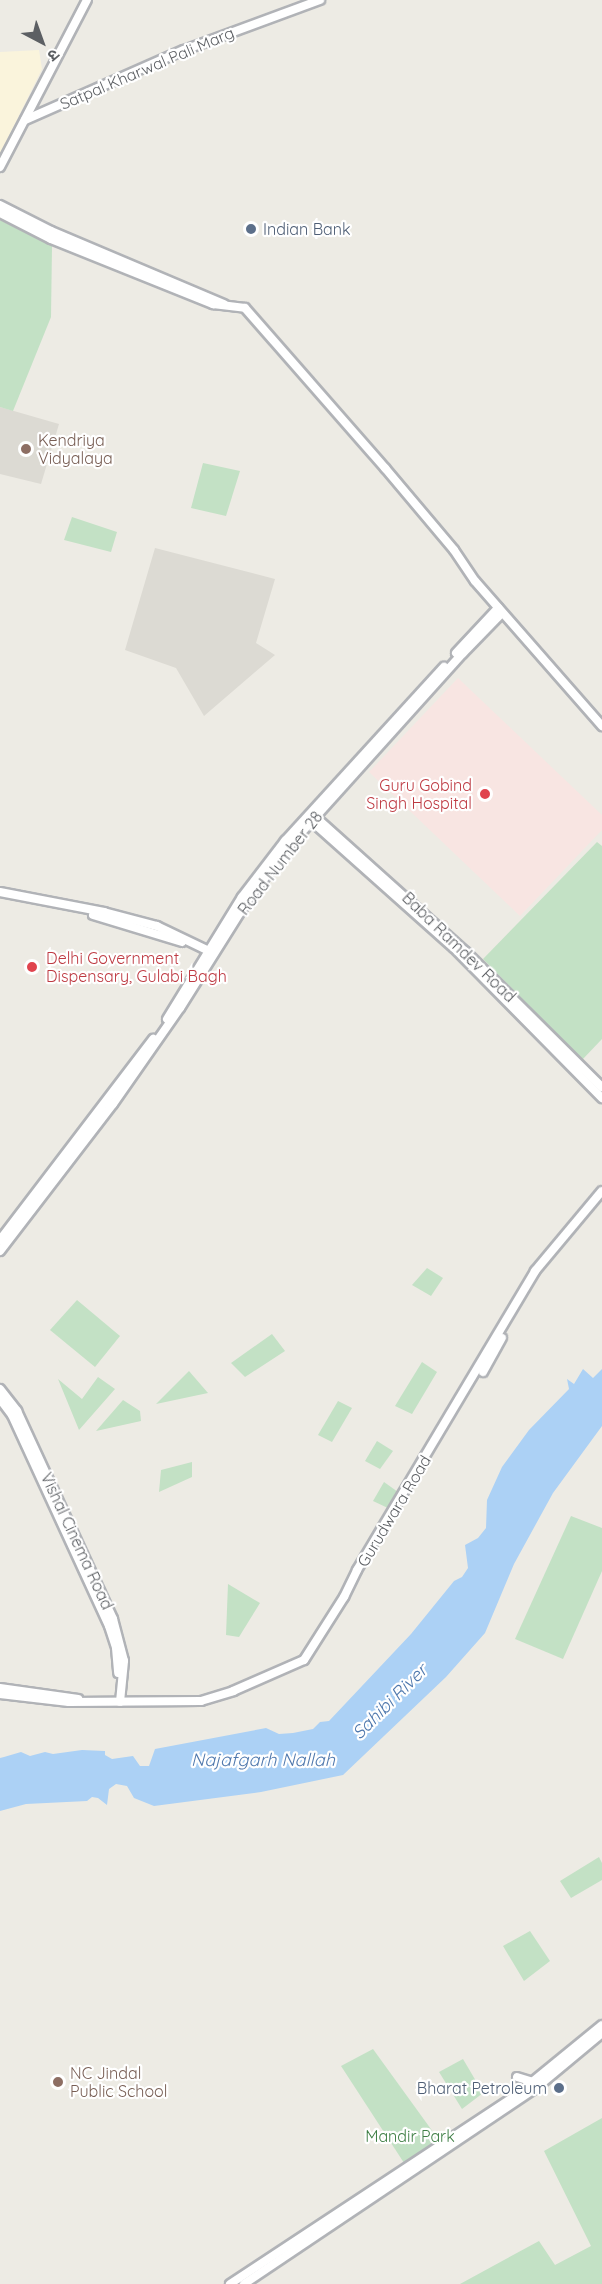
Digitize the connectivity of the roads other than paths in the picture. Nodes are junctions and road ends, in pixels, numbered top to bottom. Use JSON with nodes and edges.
{"nodes":[{"id":1,"x":87,"y":0,"type":"edge"},
{"id":2,"x":320,"y":0,"type":"edge"},
{"id":3,"x":25,"y":120,"type":"junction"},
{"id":4,"x":0,"y":167,"type":"edge"},
{"id":5,"x":0,"y":205,"type":"edge"},
{"id":6,"x":0,"y":213,"type":"edge"},
{"id":7,"x":224,"y":303,"type":"junction"},
{"id":8,"x":500,"y":610,"type":"junction"},
{"id":9,"x":602,"y":726,"type":"edge"},
{"id":10,"x":311,"y":817,"type":"junction"},
{"id":11,"x":0,"y":894,"type":"edge"},
{"id":12,"x":211,"y":955,"type":"junction"},
{"id":13,"x":600,"y":1087,"type":"edge"},
{"id":14,"x":602,"y":1098,"type":"edge"},
{"id":15,"x":602,"y":1191,"type":"edge"},
{"id":16,"x":602,"y":1198,"type":"edge"},
{"id":17,"x":0,"y":1240,"type":"edge"},
{"id":18,"x":0,"y":1251,"type":"edge"},
{"id":19,"x":0,"y":1389,"type":"edge"},
{"id":20,"x":0,"y":1399,"type":"edge"},
{"id":21,"x":356,"y":1575,"type":"junction"},
{"id":22,"x":0,"y":1688,"type":"edge"},
{"id":23,"x":0,"y":1694,"type":"edge"},
{"id":24,"x":82,"y":1701,"type":"junction"},
{"id":25,"x":118,"y":1702,"type":"junction"},
{"id":26,"x":602,"y":2025,"type":"edge"},
{"id":27,"x":602,"y":2033,"type":"edge"},
{"id":28,"x":517,"y":2077,"type":"dead end"},
{"id":29,"x":533,"y":2082,"type":"junction"},
{"id":30,"x":230,"y":2284,"type":"edge"},
{"id":31,"x":244,"y":2284,"type":"edge"}],
"edges":[{"from":1,"to":3,"type":"street"},
{"from":2,"to":3,"type":"street","name":"Satpal Kharwal Pali Marg"},
{"from":3,"to":4,"type":"street"},
{"from":5,"to":7,"type":"street"},
{"from":6,"to":7,"type":"street"},
{"from":7,"to":8,"type":"street"},
{"from":8,"to":9,"type":"street"},
{"from":8,"to":10,"type":"street","name":"Road Number 28"},
{"from":10,"to":12,"type":"street","name":"Road Number 28"},
{"from":10,"to":13,"type":"street","name":"Baba Ramdev Road"},
{"from":11,"to":12,"type":"street"},
{"from":12,"to":17,"type":"street","name":"Road Number 28"},
{"from":12,"to":18,"type":"street","name":"Road Number 28"},
{"from":13,"to":14,"type":"street","name":"Baba Ramdev Road"},
{"from":15,"to":21,"type":"street","name":"Gurudwara Road"},
{"from":16,"to":21,"type":"street","name":"Gurudwara Road"},
{"from":19,"to":25,"type":"street","name":"Vishal Cinema Road"},
{"from":20,"to":25,"type":"street","name":"Vishal Cinema Road"},
{"from":21,"to":25,"type":"street"},
{"from":22,"to":24,"type":"street"},
{"from":23,"to":24,"type":"street"},
{"from":24,"to":25,"type":"street"},
{"from":26,"to":29,"type":"street"},
{"from":27,"to":31,"type":"street"},
{"from":28,"to":29,"type":"street"},
{"from":29,"to":30,"type":"street"}]}
